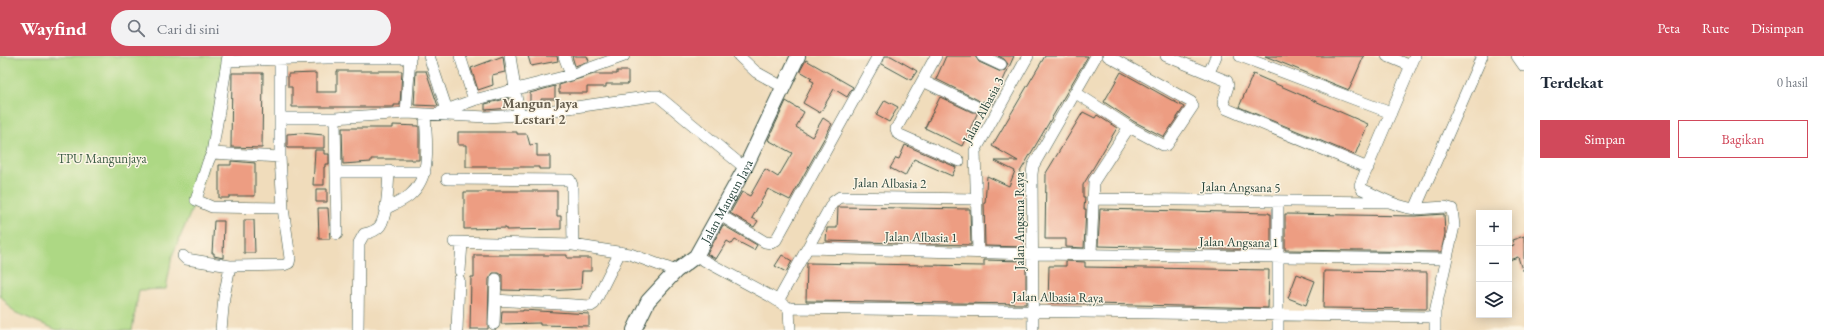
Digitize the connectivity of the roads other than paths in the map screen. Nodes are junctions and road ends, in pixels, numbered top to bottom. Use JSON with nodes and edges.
{"nodes":[{"id":1,"x":429,"y":56,"type":"edge"},
{"id":2,"x":460,"y":56,"type":"edge"},
{"id":3,"x":510,"y":56,"type":"edge"},
{"id":4,"x":564,"y":56,"type":"edge"},
{"id":5,"x":624,"y":56,"type":"edge"},
{"id":6,"x":739,"y":56,"type":"edge"},
{"id":7,"x":798,"y":56,"type":"edge"},
{"id":8,"x":878,"y":56,"type":"edge"},
{"id":9,"x":936,"y":56,"type":"edge"},
{"id":10,"x":982,"y":56,"type":"edge"},
{"id":11,"x":1028,"y":56,"type":"edge"},
{"id":12,"x":1096,"y":56,"type":"edge"},
{"id":13,"x":1108,"y":56,"type":"edge"},
{"id":14,"x":1166,"y":56,"type":"edge"},
{"id":15,"x":1216,"y":56,"type":"edge"},
{"id":16,"x":1240,"y":56,"type":"edge"},
{"id":17,"x":1387,"y":56,"type":"edge"},
{"id":18,"x":1482,"y":56,"type":"edge"},
{"id":19,"x":327,"y":57,"type":"edge"},
{"id":20,"x":410,"y":57,"type":"edge"},
{"id":21,"x":228,"y":59,"type":"edge"},
{"id":22,"x":280,"y":60,"type":"junction"},
{"id":23,"x":1413,"y":61,"type":"edge"},
{"id":24,"x":1001,"y":65,"type":"dead end"},
{"id":25,"x":1209,"y":73,"type":"junction"},
{"id":26,"x":571,"y":75,"type":"junction"},
{"id":27,"x":923,"y":81,"type":"junction"},
{"id":28,"x":783,"y":86,"type":"junction"},
{"id":29,"x":516,"y":88,"type":"junction"},
{"id":30,"x":1076,"y":94,"type":"junction"},
{"id":31,"x":474,"y":100,"type":"junction"},
{"id":32,"x":975,"y":106,"type":"dead end"},
{"id":33,"x":443,"y":112,"type":"junction"},
{"id":34,"x":406,"y":113,"type":"junction"},
{"id":35,"x":1391,"y":113,"type":"junction"},
{"id":36,"x":425,"y":114,"type":"junction"},
{"id":37,"x":520,"y":115,"type":"junction"},
{"id":38,"x":280,"y":118,"type":"junction"},
{"id":39,"x":336,"y":118,"type":"junction"},
{"id":40,"x":1129,"y":127,"type":"junction"},
{"id":41,"x":212,"y":153,"type":"junction"},
{"id":42,"x":280,"y":157,"type":"junction"},
{"id":43,"x":959,"y":161,"type":"dead end"},
{"id":44,"x":744,"y":168,"type":"junction"},
{"id":45,"x":1368,"y":168,"type":"junction"},
{"id":46,"x":389,"y":171,"type":"junction"},
{"id":47,"x":336,"y":172,"type":"junction"},
{"id":48,"x":425,"y":172,"type":"junction"},
{"id":49,"x":448,"y":178,"type":"dead end"},
{"id":50,"x":976,"y":199,"type":"junction"},
{"id":51,"x":1092,"y":199,"type":"junction"},
{"id":52,"x":1278,"y":201,"type":"junction"},
{"id":53,"x":1388,"y":202,"type":"junction"},
{"id":54,"x":283,"y":208,"type":"junction"},
{"id":55,"x":385,"y":209,"type":"junction"},
{"id":56,"x":1415,"y":209,"type":"junction"},
{"id":57,"x":720,"y":215,"type":"junction"},
{"id":58,"x":337,"y":234,"type":"dead end"},
{"id":59,"x":573,"y":245,"type":"junction"},
{"id":60,"x":808,"y":248,"type":"junction"},
{"id":61,"x":620,"y":252,"type":"junction"},
{"id":62,"x":978,"y":252,"type":"junction"},
{"id":63,"x":1033,"y":254,"type":"junction"},
{"id":64,"x":1091,"y":254,"type":"junction"},
{"id":65,"x":183,"y":256,"type":"dead end"},
{"id":66,"x":696,"y":256,"type":"junction"},
{"id":67,"x":1278,"y":256,"type":"junction"},
{"id":68,"x":1445,"y":259,"type":"junction"},
{"id":69,"x":230,"y":266,"type":"junction"},
{"id":70,"x":676,"y":271,"type":"junction"},
{"id":71,"x":496,"y":278,"type":"dead end"},
{"id":72,"x":495,"y":300,"type":"junction"},
{"id":73,"x":778,"y":301,"type":"junction"},
{"id":74,"x":789,"y":308,"type":"junction"},
{"id":75,"x":1033,"y":310,"type":"junction"},
{"id":76,"x":1278,"y":314,"type":"junction"},
{"id":77,"x":1434,"y":316,"type":"junction"},
{"id":78,"x":494,"y":324,"type":"dead end"},
{"id":79,"x":221,"y":330,"type":"edge"},
{"id":80,"x":358,"y":330,"type":"edge"},
{"id":81,"x":457,"y":330,"type":"edge"},
{"id":82,"x":634,"y":330,"type":"edge"},
{"id":83,"x":790,"y":330,"type":"edge"},
{"id":84,"x":1033,"y":330,"type":"edge"},
{"id":85,"x":1278,"y":330,"type":"edge"},
{"id":86,"x":1435,"y":330,"type":"edge"}],
"edges":[{"from":1,"to":33,"type":"street"},
{"from":2,"to":31,"type":"street"},
{"from":3,"to":29,"type":"street"},
{"from":4,"to":26,"type":"street"},
{"from":5,"to":26,"type":"street"},
{"from":6,"to":28,"type":"street"},
{"from":7,"to":28,"type":"street","name":"Jalan Mangun Jaya"},
{"from":8,"to":57,"type":"street"},
{"from":9,"to":27,"type":"street"},
{"from":10,"to":24,"type":"street"},
{"from":11,"to":50,"type":"street","name":"Jalan Albasia 3"},
{"from":12,"to":30,"type":"street","name":"Jalan Angsana Raya"},
{"from":13,"to":40,"type":"street"},
{"from":14,"to":25,"type":"street"},
{"from":15,"to":25,"type":"street"},
{"from":16,"to":35,"type":"street"},
{"from":17,"to":23,"type":"street"},
{"from":18,"to":56,"type":"street"},
{"from":19,"to":20,"type":"street"},
{"from":19,"to":22,"type":"street"},
{"from":20,"to":34,"type":"street"},
{"from":21,"to":22,"type":"street"},
{"from":21,"to":41,"type":"street"},
{"from":22,"to":38,"type":"street"},
{"from":23,"to":35,"type":"street"},
{"from":25,"to":45,"type":"street"},
{"from":26,"to":29,"type":"street"},
{"from":27,"to":32,"type":"street"},
{"from":27,"to":43,"type":"street"},
{"from":28,"to":44,"type":"street","name":"Jalan Mangun Jaya"},
{"from":29,"to":31,"type":"street"},
{"from":29,"to":37,"type":"street"},
{"from":30,"to":40,"type":"street"},
{"from":30,"to":63,"type":"street","name":"Jalan Angsana Raya"},
{"from":31,"to":33,"type":"street"},
{"from":33,"to":36,"type":"street"},
{"from":33,"to":37,"type":"street"},
{"from":34,"to":36,"type":"street"},
{"from":34,"to":39,"type":"street"},
{"from":35,"to":45,"type":"street"},
{"from":36,"to":48,"type":"street"},
{"from":37,"to":44,"type":"street"},
{"from":38,"to":39,"type":"street"},
{"from":38,"to":42,"type":"street"},
{"from":39,"to":47,"type":"street"},
{"from":40,"to":51,"type":"street"},
{"from":41,"to":42,"type":"street"},
{"from":41,"to":54,"type":"street"},
{"from":42,"to":54,"type":"street"},
{"from":44,"to":57,"type":"street","name":"Jalan Mangun Jaya"},
{"from":45,"to":53,"type":"street"},
{"from":46,"to":47,"type":"street"},
{"from":46,"to":48,"type":"street"},
{"from":46,"to":55,"type":"street"},
{"from":47,"to":58,"type":"street"},
{"from":48,"to":55,"type":"street"},
{"from":49,"to":59,"type":"street"},
{"from":50,"to":60,"type":"street","name":"Jalan Albasia 2"},
{"from":50,"to":62,"type":"street","name":"Jalan Albasia 3"},
{"from":51,"to":52,"type":"street","name":"Jalan Angsana 5"},
{"from":51,"to":64,"type":"street"},
{"from":52,"to":53,"type":"street","name":"Jalan Angsana 5"},
{"from":52,"to":67,"type":"street"},
{"from":53,"to":56,"type":"street"},
{"from":54,"to":69,"type":"street"},
{"from":55,"to":80,"type":"street"},
{"from":56,"to":68,"type":"street"},
{"from":57,"to":66,"type":"street","name":"Jalan Mangun Jaya"},
{"from":59,"to":61,"type":"street"},
{"from":59,"to":81,"type":"street"},
{"from":60,"to":62,"type":"street","name":"Jalan Albasia 1"},
{"from":60,"to":73,"type":"street","name":"Jalan Albasia 2"},
{"from":61,"to":70,"type":"street"},
{"from":61,"to":72,"type":"street"},
{"from":62,"to":63,"type":"street","name":"Jalan Albasia 1"},
{"from":63,"to":64,"type":"street","name":"Jalan Angsana 1"},
{"from":63,"to":75,"type":"street","name":"Jalan Angsana Raya"},
{"from":64,"to":67,"type":"street","name":"Jalan Angsana 1"},
{"from":65,"to":69,"type":"street"},
{"from":66,"to":70,"type":"street","name":"Jalan Mangun Jaya"},
{"from":66,"to":73,"type":"street"},
{"from":67,"to":68,"type":"street","name":"Jalan Angsana 1"},
{"from":67,"to":76,"type":"street"},
{"from":68,"to":77,"type":"street"},
{"from":69,"to":79,"type":"street"},
{"from":70,"to":82,"type":"street","name":"Jalan Mangun Jaya"},
{"from":71,"to":72,"type":"street"},
{"from":72,"to":78,"type":"street"},
{"from":73,"to":74,"type":"street"},
{"from":74,"to":75,"type":"street","name":"Jalan Albasia Raya"},
{"from":74,"to":83,"type":"street"},
{"from":75,"to":76,"type":"street","name":"Jalan Albasia Raya"},
{"from":75,"to":84,"type":"street","name":"Jalan Angsana Raya"},
{"from":76,"to":77,"type":"street","name":"Jalan Albasia Raya"},
{"from":76,"to":85,"type":"street"},
{"from":77,"to":86,"type":"street"}]}
